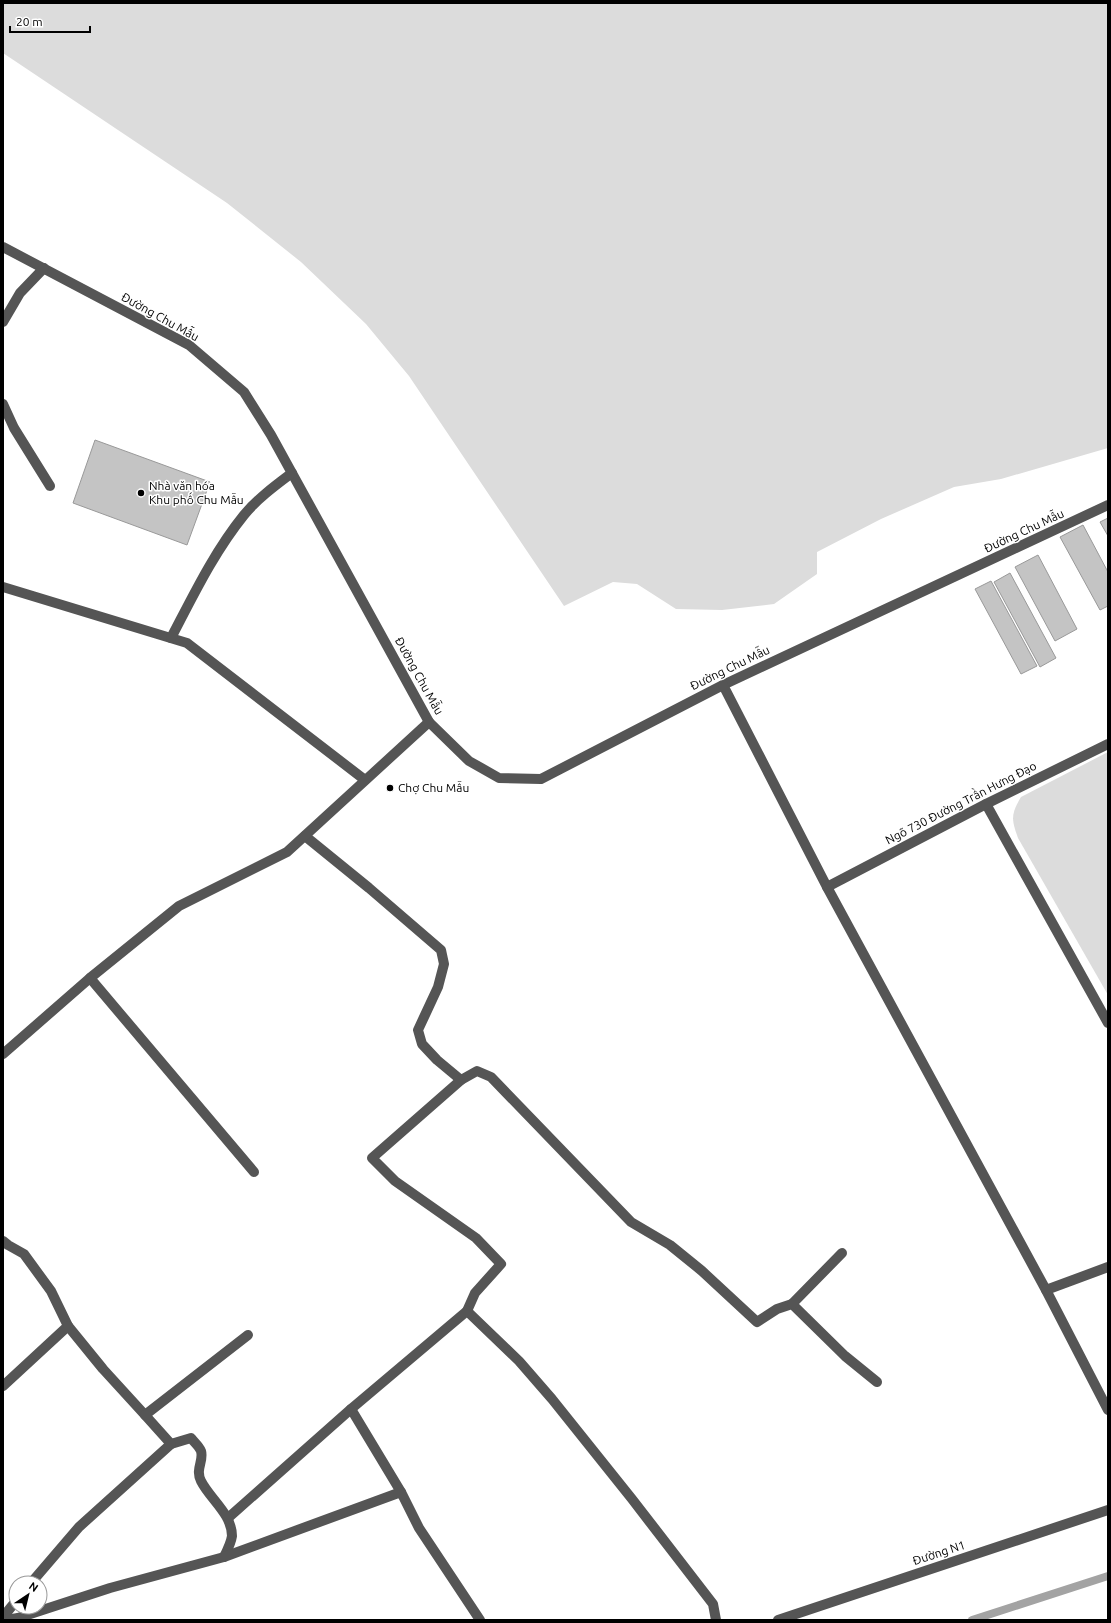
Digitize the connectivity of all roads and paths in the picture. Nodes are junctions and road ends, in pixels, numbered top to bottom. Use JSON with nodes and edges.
{"nodes":[{"id":1,"x":3,"y":247,"type":"edge"},
{"id":2,"x":44,"y":268,"type":"junction"},
{"id":3,"x":3,"y":322,"type":"edge"},
{"id":4,"x":3,"y":404,"type":"edge"},
{"id":5,"x":292,"y":473,"type":"junction"},
{"id":6,"x":50,"y":486,"type":"dead end"},
{"id":7,"x":1108,"y":505,"type":"edge"},
{"id":8,"x":3,"y":587,"type":"edge"},
{"id":9,"x":171,"y":638,"type":"junction"},
{"id":10,"x":723,"y":686,"type":"junction"},
{"id":11,"x":429,"y":722,"type":"junction"},
{"id":12,"x":1108,"y":744,"type":"edge"},
{"id":13,"x":366,"y":780,"type":"junction"},
{"id":14,"x":986,"y":804,"type":"junction"},
{"id":15,"x":305,"y":836,"type":"junction"},
{"id":16,"x":827,"y":887,"type":"junction"},
{"id":17,"x":90,"y":978,"type":"junction"},
{"id":18,"x":1108,"y":1023,"type":"edge"},
{"id":19,"x":3,"y":1054,"type":"edge"},
{"id":20,"x":461,"y":1080,"type":"junction"},
{"id":21,"x":254,"y":1172,"type":"dead end"},
{"id":22,"x":3,"y":1241,"type":"edge"},
{"id":23,"x":842,"y":1253,"type":"dead end"},
{"id":24,"x":1108,"y":1267,"type":"edge"},
{"id":25,"x":1046,"y":1290,"type":"junction"},
{"id":26,"x":792,"y":1304,"type":"junction"},
{"id":27,"x":466,"y":1311,"type":"junction"},
{"id":28,"x":68,"y":1326,"type":"junction"},
{"id":29,"x":248,"y":1335,"type":"dead end"},
{"id":30,"x":877,"y":1382,"type":"dead end"},
{"id":31,"x":3,"y":1386,"type":"edge"},
{"id":32,"x":351,"y":1409,"type":"junction"},
{"id":33,"x":1108,"y":1410,"type":"edge"},
{"id":34,"x":145,"y":1415,"type":"junction"},
{"id":35,"x":171,"y":1444,"type":"junction"},
{"id":36,"x":401,"y":1492,"type":"junction"},
{"id":37,"x":1108,"y":1510,"type":"edge"},
{"id":38,"x":228,"y":1518,"type":"junction"},
{"id":39,"x":224,"y":1557,"type":"junction"},
{"id":40,"x":38,"y":1575,"type":"edge"},
{"id":41,"x":6,"y":1620,"type":"edge"},
{"id":42,"x":480,"y":1620,"type":"edge"},
{"id":43,"x":716,"y":1620,"type":"edge"},
{"id":44,"x":778,"y":1620,"type":"edge"}],
"edges":[{"from":1,"to":2,"type":"street","name":"Đường Chu Mẫu"},
{"from":2,"to":3,"type":"street"},
{"from":2,"to":5,"type":"street","name":"Đường Chu Mẫu"},
{"from":4,"to":6,"type":"street"},
{"from":5,"to":9,"type":"street"},
{"from":5,"to":11,"type":"street","name":"Đường Chu Mẫu"},
{"from":7,"to":10,"type":"street","name":"Đường Chu Mẫu"},
{"from":8,"to":9,"type":"street"},
{"from":9,"to":13,"type":"street"},
{"from":10,"to":11,"type":"street","name":"Đường Chu Mẫu"},
{"from":10,"to":16,"type":"street"},
{"from":11,"to":13,"type":"street"},
{"from":12,"to":14,"type":"street","name":"Ngõ 730 Đường Trần Hưng Đạo"},
{"from":13,"to":15,"type":"street"},
{"from":14,"to":16,"type":"street","name":"Ngõ 730 Đường Trần Hưng Đạo"},
{"from":14,"to":18,"type":"street"},
{"from":15,"to":17,"type":"street"},
{"from":15,"to":20,"type":"street"},
{"from":16,"to":25,"type":"street"},
{"from":17,"to":19,"type":"street"},
{"from":17,"to":21,"type":"street"},
{"from":20,"to":26,"type":"street"},
{"from":20,"to":27,"type":"street"},
{"from":22,"to":28,"type":"street"},
{"from":23,"to":26,"type":"street"},
{"from":24,"to":25,"type":"street"},
{"from":25,"to":33,"type":"street"},
{"from":26,"to":30,"type":"street"},
{"from":27,"to":32,"type":"street"},
{"from":27,"to":43,"type":"street"},
{"from":28,"to":31,"type":"street"},
{"from":28,"to":34,"type":"street"},
{"from":29,"to":34,"type":"street"},
{"from":32,"to":36,"type":"street"},
{"from":32,"to":38,"type":"street"},
{"from":34,"to":35,"type":"street"},
{"from":35,"to":38,"type":"street"},
{"from":35,"to":40,"type":"street"},
{"from":36,"to":39,"type":"street"},
{"from":36,"to":42,"type":"street"},
{"from":37,"to":44,"type":"street","name":"Đường N1"},
{"from":38,"to":39,"type":"street"},
{"from":39,"to":41,"type":"street"}]}
